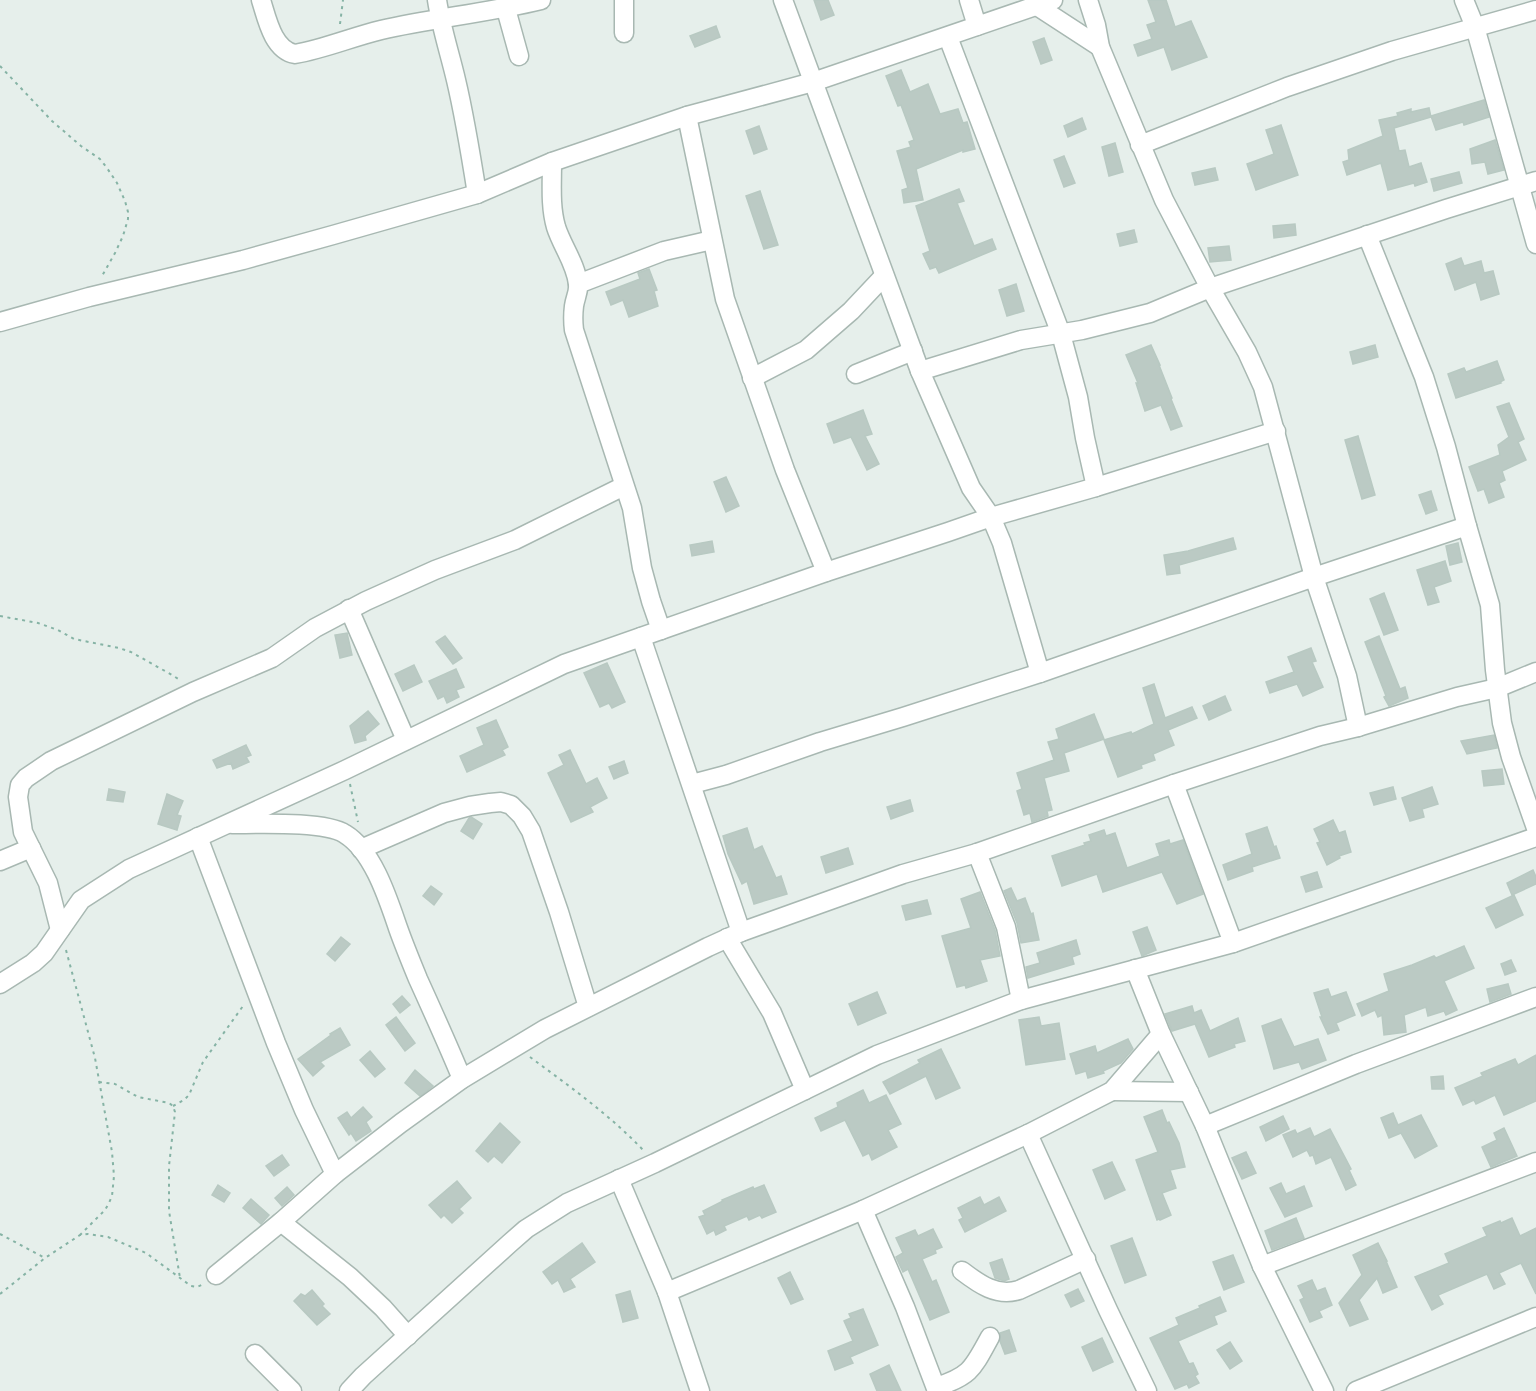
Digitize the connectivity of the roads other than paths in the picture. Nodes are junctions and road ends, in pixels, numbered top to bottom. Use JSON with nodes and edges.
{"nodes":[{"id":1,"x":261,"y":0,"type":"edge"},
{"id":2,"x":541,"y":0,"type":"edge"},
{"id":3,"x":624,"y":0,"type":"edge"},
{"id":4,"x":783,"y":0,"type":"edge"},
{"id":5,"x":969,"y":0,"type":"edge"},
{"id":6,"x":1088,"y":0,"type":"edge"},
{"id":7,"x":1464,"y":0,"type":"edge"},
{"id":8,"x":1045,"y":3,"type":"edge"},
{"id":9,"x":438,"y":9,"type":"edge"},
{"id":10,"x":506,"y":9,"type":"junction"},
{"id":11,"x":1536,"y":10,"type":"edge"},
{"id":12,"x":977,"y":26,"type":"junction"},
{"id":13,"x":1475,"y":27,"type":"junction"},
{"id":14,"x":624,"y":33,"type":"dead end"},
{"id":15,"x":948,"y":37,"type":"junction"},
{"id":16,"x":1100,"y":47,"type":"junction"},
{"id":17,"x":519,"y":56,"type":"dead end"},
{"id":18,"x":813,"y":82,"type":"junction"},
{"id":19,"x":687,"y":116,"type":"junction"},
{"id":20,"x":1140,"y":145,"type":"junction"},
{"id":21,"x":552,"y":162,"type":"junction"},
{"id":22,"x":1528,"y":184,"type":"edge"},
{"id":23,"x":477,"y":194,"type":"junction"},
{"id":24,"x":1367,"y":236,"type":"junction"},
{"id":25,"x":712,"y":240,"type":"junction"},
{"id":26,"x":1536,"y":244,"type":"edge"},
{"id":27,"x":884,"y":276,"type":"junction"},
{"id":28,"x":578,"y":284,"type":"junction"},
{"id":29,"x":1210,"y":288,"type":"junction"},
{"id":30,"x":0,"y":322,"type":"edge"},
{"id":31,"x":1061,"y":334,"type":"junction"},
{"id":32,"x":913,"y":351,"type":"junction"},
{"id":33,"x":920,"y":371,"type":"junction"},
{"id":34,"x":856,"y":374,"type":"dead end"},
{"id":35,"x":752,"y":378,"type":"junction"},
{"id":36,"x":1276,"y":431,"type":"junction"},
{"id":37,"x":624,"y":486,"type":"junction"},
{"id":38,"x":1096,"y":487,"type":"junction"},
{"id":39,"x":991,"y":517,"type":"junction"},
{"id":40,"x":1467,"y":526,"type":"junction"},
{"id":41,"x":826,"y":572,"type":"junction"},
{"id":42,"x":1314,"y":577,"type":"junction"},
{"id":43,"x":350,"y":609,"type":"junction"},
{"id":44,"x":661,"y":630,"type":"junction"},
{"id":45,"x":641,"y":637,"type":"junction"},
{"id":46,"x":1536,"y":672,"type":"edge"},
{"id":47,"x":1040,"y":673,"type":"junction"},
{"id":48,"x":1497,"y":688,"type":"junction"},
{"id":49,"x":1358,"y":726,"type":"junction"},
{"id":50,"x":406,"y":740,"type":"junction"},
{"id":51,"x":692,"y":784,"type":"junction"},
{"id":52,"x":1174,"y":784,"type":"junction"},
{"id":53,"x":226,"y":824,"type":"junction"},
{"id":54,"x":1536,"y":828,"type":"edge"},
{"id":55,"x":198,"y":837,"type":"junction"},
{"id":56,"x":1536,"y":837,"type":"edge"},
{"id":57,"x":31,"y":848,"type":"junction"},
{"id":58,"x":361,"y":849,"type":"junction"},
{"id":59,"x":977,"y":853,"type":"junction"},
{"id":60,"x":0,"y":861,"type":"edge"},
{"id":61,"x":60,"y":930,"type":"junction"},
{"id":62,"x":734,"y":935,"type":"junction"},
{"id":63,"x":1233,"y":943,"type":"junction"},
{"id":64,"x":1135,"y":969,"type":"junction"},
{"id":65,"x":0,"y":984,"type":"edge"},
{"id":66,"x":1536,"y":997,"type":"edge"},
{"id":67,"x":1021,"y":1000,"type":"junction"},
{"id":68,"x":588,"y":1007,"type":"junction"},
{"id":69,"x":1161,"y":1034,"type":"junction"},
{"id":70,"x":462,"y":1079,"type":"junction"},
{"id":71,"x":805,"y":1090,"type":"junction"},
{"id":72,"x":1112,"y":1091,"type":"junction"},
{"id":73,"x":1190,"y":1092,"type":"junction"},
{"id":74,"x":1205,"y":1126,"type":"junction"},
{"id":75,"x":1028,"y":1134,"type":"junction"},
{"id":76,"x":1536,"y":1162,"type":"edge"},
{"id":77,"x":335,"y":1174,"type":"junction"},
{"id":78,"x":619,"y":1179,"type":"junction"},
{"id":79,"x":863,"y":1210,"type":"junction"},
{"id":80,"x":281,"y":1222,"type":"junction"},
{"id":81,"x":1086,"y":1259,"type":"junction"},
{"id":82,"x":1262,"y":1266,"type":"junction"},
{"id":83,"x":962,"y":1271,"type":"dead end"},
{"id":84,"x":216,"y":1275,"type":"road end"},
{"id":85,"x":667,"y":1292,"type":"junction"},
{"id":86,"x":1536,"y":1317,"type":"edge"},
{"id":87,"x":408,"y":1336,"type":"junction"},
{"id":88,"x":990,"y":1337,"type":"dead end"},
{"id":89,"x":255,"y":1354,"type":"dead end"},
{"id":90,"x":937,"y":1389,"type":"edge"},
{"id":91,"x":292,"y":1391,"type":"edge"},
{"id":92,"x":349,"y":1391,"type":"edge"},
{"id":93,"x":700,"y":1391,"type":"edge"},
{"id":94,"x":1147,"y":1391,"type":"edge"},
{"id":95,"x":1324,"y":1391,"type":"edge"},
{"id":96,"x":1356,"y":1391,"type":"edge"}],
"edges":[{"from":1,"to":9,"type":"street"},
{"from":2,"to":10,"type":"street"},
{"from":3,"to":14,"type":"street"},
{"from":4,"to":18,"type":"street"},
{"from":5,"to":12,"type":"street"},
{"from":6,"to":16,"type":"street"},
{"from":7,"to":13,"type":"street"},
{"from":8,"to":12,"type":"street"},
{"from":8,"to":16,"type":"street"},
{"from":9,"to":10,"type":"street"},
{"from":9,"to":23,"type":"street"},
{"from":10,"to":17,"type":"street"},
{"from":11,"to":13,"type":"street"},
{"from":12,"to":15,"type":"street"},
{"from":13,"to":20,"type":"street"},
{"from":13,"to":22,"type":"street"},
{"from":15,"to":18,"type":"street"},
{"from":15,"to":31,"type":"street"},
{"from":16,"to":20,"type":"street"},
{"from":18,"to":19,"type":"street"},
{"from":18,"to":27,"type":"street"},
{"from":19,"to":21,"type":"street"},
{"from":19,"to":25,"type":"street"},
{"from":20,"to":29,"type":"street"},
{"from":21,"to":23,"type":"street"},
{"from":21,"to":28,"type":"street"},
{"from":22,"to":24,"type":"street"},
{"from":22,"to":26,"type":"street"},
{"from":23,"to":30,"type":"street"},
{"from":24,"to":29,"type":"street"},
{"from":24,"to":40,"type":"street"},
{"from":25,"to":28,"type":"street"},
{"from":25,"to":35,"type":"street"},
{"from":27,"to":32,"type":"street"},
{"from":27,"to":35,"type":"street"},
{"from":28,"to":37,"type":"street"},
{"from":29,"to":31,"type":"street"},
{"from":29,"to":36,"type":"street"},
{"from":31,"to":33,"type":"street"},
{"from":31,"to":38,"type":"street"},
{"from":32,"to":33,"type":"street"},
{"from":32,"to":34,"type":"street"},
{"from":33,"to":39,"type":"street"},
{"from":35,"to":41,"type":"street"},
{"from":36,"to":38,"type":"street"},
{"from":36,"to":42,"type":"street"},
{"from":37,"to":43,"type":"street"},
{"from":37,"to":44,"type":"street"},
{"from":38,"to":39,"type":"street"},
{"from":39,"to":41,"type":"street"},
{"from":39,"to":47,"type":"street"},
{"from":40,"to":42,"type":"street"},
{"from":40,"to":48,"type":"street"},
{"from":41,"to":44,"type":"street"},
{"from":42,"to":47,"type":"street"},
{"from":42,"to":49,"type":"street"},
{"from":43,"to":50,"type":"street"},
{"from":43,"to":57,"type":"street"},
{"from":44,"to":45,"type":"street"},
{"from":45,"to":50,"type":"street"},
{"from":45,"to":51,"type":"street"},
{"from":46,"to":48,"type":"street"},
{"from":47,"to":51,"type":"street"},
{"from":48,"to":49,"type":"street"},
{"from":48,"to":54,"type":"street"},
{"from":49,"to":52,"type":"street"},
{"from":50,"to":53,"type":"street"},
{"from":51,"to":62,"type":"street"},
{"from":52,"to":59,"type":"street"},
{"from":52,"to":63,"type":"street"},
{"from":53,"to":55,"type":"street"},
{"from":53,"to":58,"type":"street"},
{"from":55,"to":61,"type":"street"},
{"from":55,"to":77,"type":"street"},
{"from":56,"to":63,"type":"street"},
{"from":57,"to":60,"type":"street"},
{"from":57,"to":61,"type":"street"},
{"from":58,"to":68,"type":"street"},
{"from":58,"to":70,"type":"street"},
{"from":59,"to":62,"type":"street"},
{"from":59,"to":67,"type":"street"},
{"from":61,"to":65,"type":"street"},
{"from":62,"to":68,"type":"street"},
{"from":62,"to":71,"type":"street"},
{"from":63,"to":64,"type":"street"},
{"from":64,"to":67,"type":"street"},
{"from":64,"to":69,"type":"street"},
{"from":66,"to":74,"type":"street"},
{"from":67,"to":71,"type":"street"},
{"from":68,"to":70,"type":"street"},
{"from":69,"to":72,"type":"street"},
{"from":69,"to":73,"type":"street"},
{"from":70,"to":77,"type":"street"},
{"from":71,"to":78,"type":"street"},
{"from":72,"to":73,"type":"street"},
{"from":72,"to":75,"type":"street"},
{"from":73,"to":74,"type":"street"},
{"from":74,"to":82,"type":"street"},
{"from":75,"to":79,"type":"street"},
{"from":75,"to":81,"type":"street"},
{"from":76,"to":82,"type":"street"},
{"from":77,"to":80,"type":"street"},
{"from":78,"to":85,"type":"street"},
{"from":78,"to":87,"type":"street"},
{"from":79,"to":85,"type":"street"},
{"from":79,"to":90,"type":"street"},
{"from":80,"to":84,"type":"street"},
{"from":80,"to":87,"type":"street"},
{"from":81,"to":83,"type":"street"},
{"from":81,"to":94,"type":"street"},
{"from":82,"to":95,"type":"street"},
{"from":85,"to":93,"type":"street"},
{"from":86,"to":96,"type":"street"},
{"from":87,"to":92,"type":"street"},
{"from":88,"to":90,"type":"street"},
{"from":89,"to":91,"type":"street"}]}
